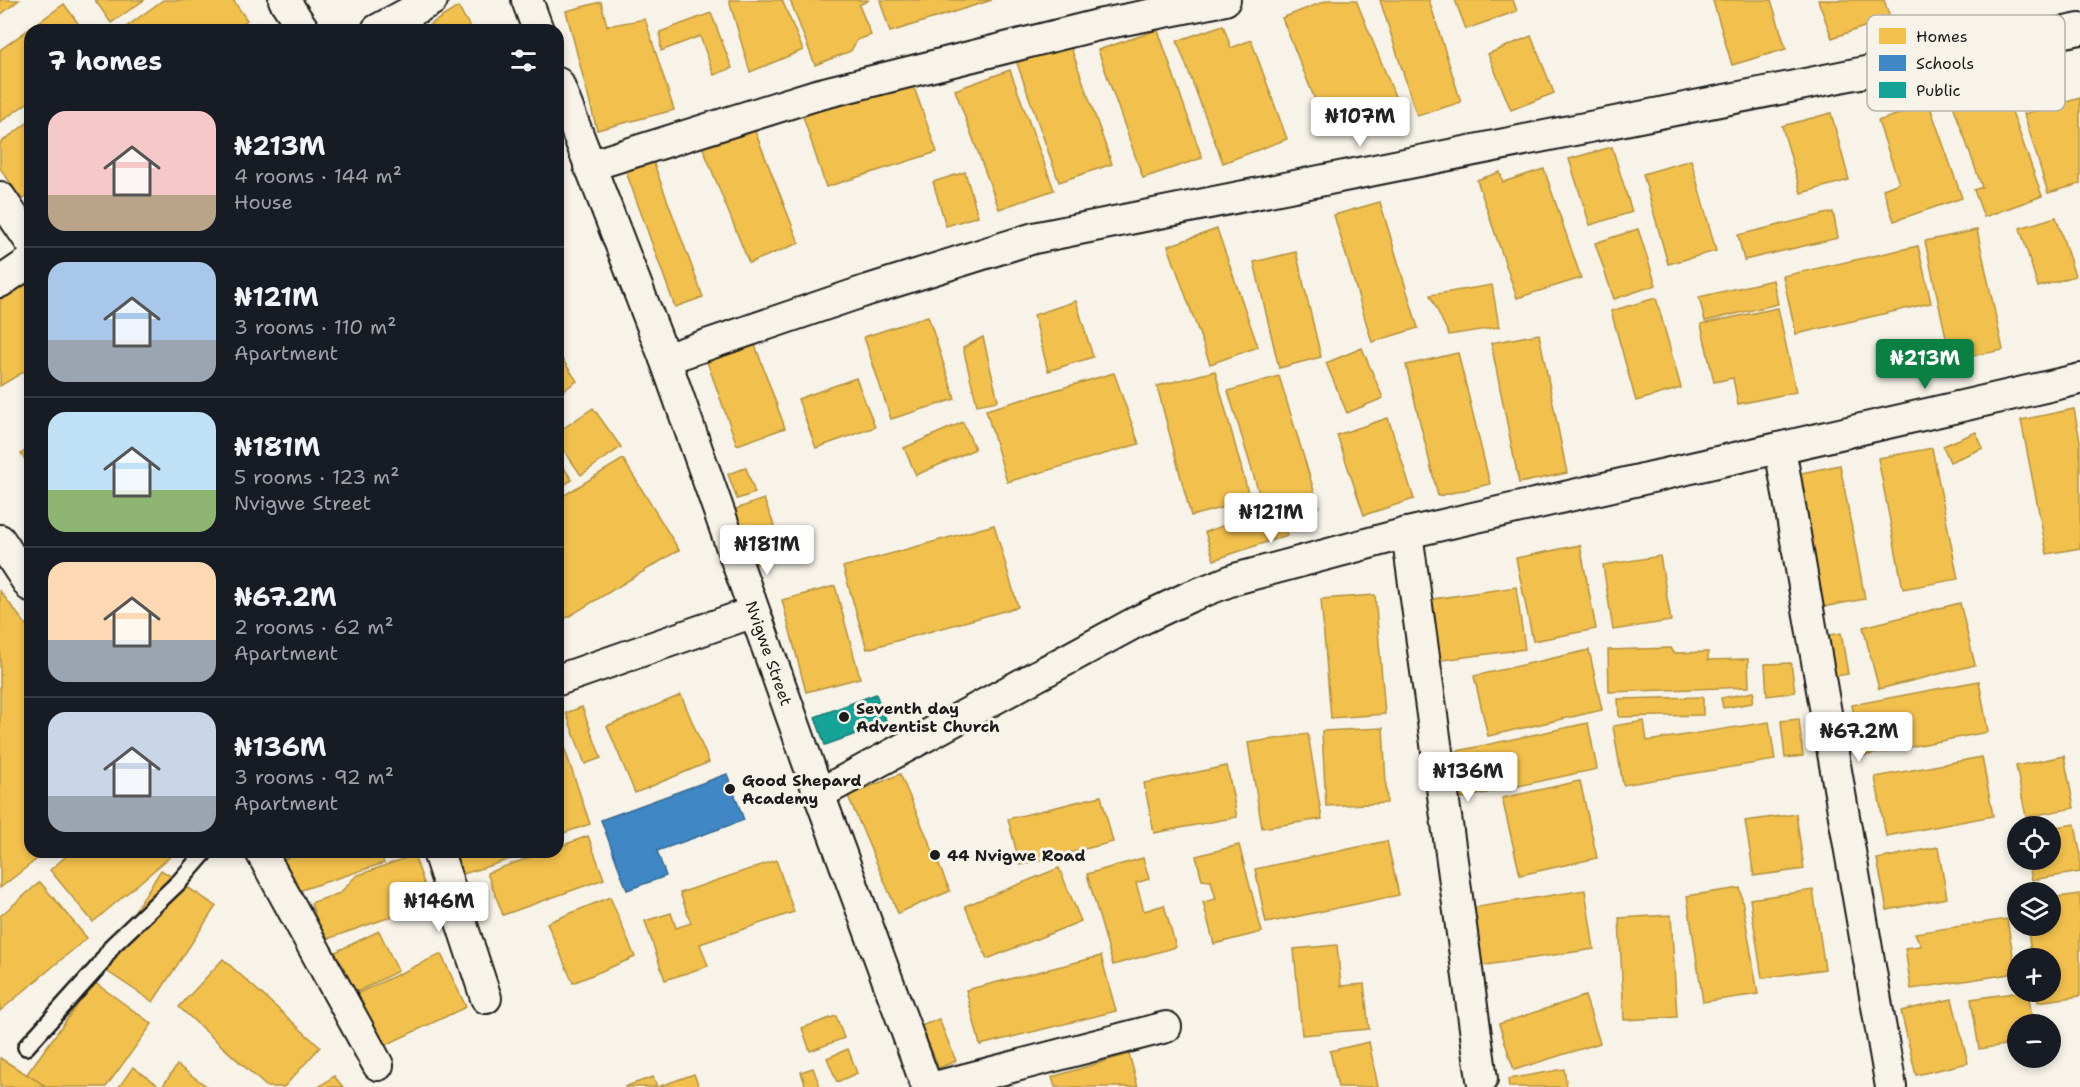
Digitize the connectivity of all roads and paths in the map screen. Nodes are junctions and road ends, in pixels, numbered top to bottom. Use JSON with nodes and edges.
{"nodes":[{"id":1,"x":284,"y":0,"type":"edge"},
{"id":2,"x":432,"y":0,"type":"edge"},
{"id":3,"x":527,"y":0,"type":"edge"},
{"id":4,"x":1225,"y":0,"type":"edge"},
{"id":5,"x":300,"y":24,"type":"edge"},
{"id":6,"x":388,"y":24,"type":"edge"},
{"id":7,"x":536,"y":24,"type":"edge"},
{"id":8,"x":2080,"y":29,"type":"edge"},
{"id":9,"x":2065,"y":32,"type":"edge"},
{"id":10,"x":1867,"y":72,"type":"edge"},
{"id":11,"x":564,"y":100,"type":"edge"},
{"id":12,"x":589,"y":166,"type":"junction"},
{"id":13,"x":0,"y":197,"type":"edge"},
{"id":14,"x":24,"y":232,"type":"edge"},
{"id":15,"x":24,"y":266,"type":"edge"},
{"id":16,"x":0,"y":282,"type":"edge"},
{"id":17,"x":665,"y":359,"type":"junction"},
{"id":18,"x":2080,"y":379,"type":"edge"},
{"id":19,"x":1780,"y":447,"type":"junction"},
{"id":20,"x":1407,"y":533,"type":"junction"},
{"id":21,"x":0,"y":540,"type":"edge"},
{"id":22,"x":24,"y":577,"type":"edge"},
{"id":23,"x":754,"y":612,"type":"junction"},
{"id":24,"x":564,"y":678,"type":"edge"},
{"id":25,"x":819,"y":794,"type":"junction"},
{"id":26,"x":199,"y":858,"type":"edge"},
{"id":27,"x":264,"y":858,"type":"edge"},
{"id":28,"x":440,"y":858,"type":"edge"},
{"id":29,"x":486,"y":998,"type":"dead end"},
{"id":30,"x":1166,"y":1027,"type":"dead end"},
{"id":31,"x":26,"y":1047,"type":"dead end"},
{"id":32,"x":378,"y":1065,"type":"dead end"},
{"id":33,"x":1482,"y":1079,"type":"dead end"},
{"id":34,"x":927,"y":1087,"type":"edge"},
{"id":35,"x":935,"y":1087,"type":"edge"},
{"id":36,"x":1891,"y":1087,"type":"edge"}],
"edges":[{"from":1,"to":5,"type":"street"},
{"from":2,"to":6,"type":"street"},
{"from":3,"to":7,"type":"street"},
{"from":4,"to":12,"type":"street"},
{"from":8,"to":9,"type":"street"},
{"from":10,"to":17,"type":"street"},
{"from":11,"to":12,"type":"street","name":"Nvigwe Street"},
{"from":12,"to":17,"type":"street","name":"Nvigwe Street"},
{"from":13,"to":14,"type":"street"},
{"from":15,"to":16,"type":"street"},
{"from":17,"to":23,"type":"street","name":"Nvigwe Street"},
{"from":18,"to":19,"type":"street"},
{"from":19,"to":20,"type":"street"},
{"from":19,"to":36,"type":"street"},
{"from":20,"to":25,"type":"street"},
{"from":20,"to":33,"type":"street"},
{"from":21,"to":22,"type":"street"},
{"from":23,"to":24,"type":"street"},
{"from":23,"to":25,"type":"street","name":"Nvigwe Street"},
{"from":25,"to":34,"type":"street","name":"Nvigwe Street"},
{"from":26,"to":31,"type":"lane"},
{"from":27,"to":32,"type":"street"},
{"from":28,"to":29,"type":"street"},
{"from":30,"to":35,"type":"street"}]}
